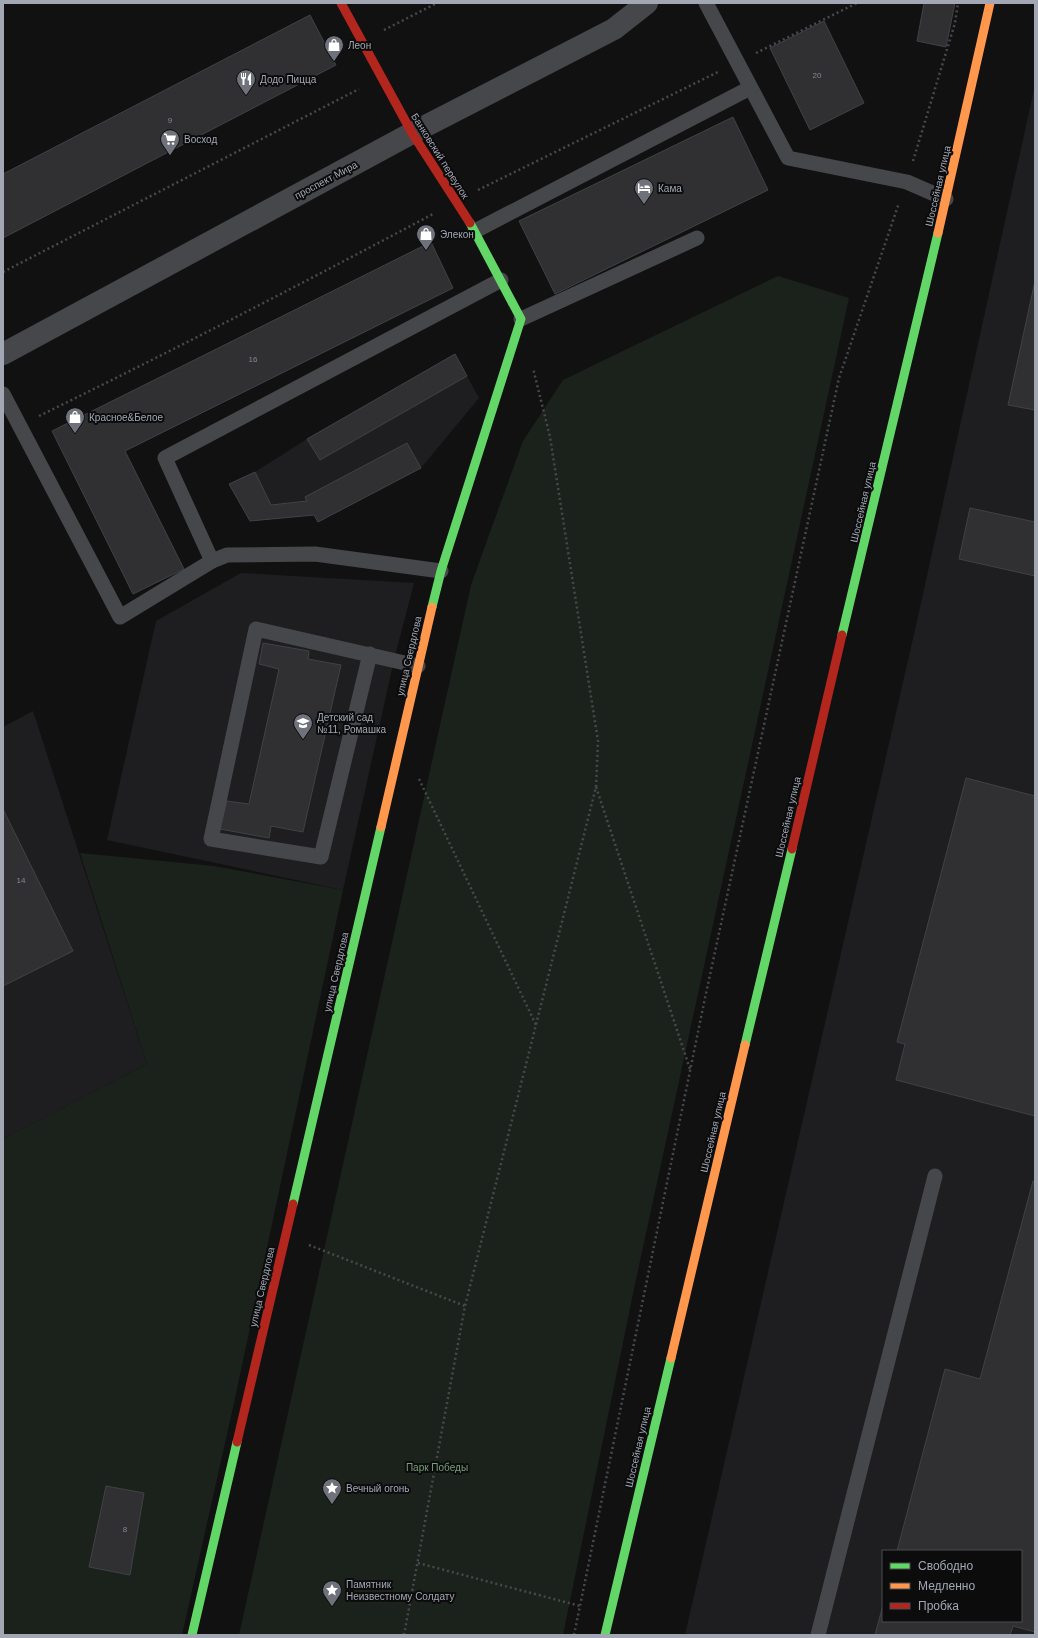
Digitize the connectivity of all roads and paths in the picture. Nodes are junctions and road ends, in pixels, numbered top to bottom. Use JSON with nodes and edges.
{"nodes":[{"id":1,"x":341,"y":3,"type":"edge"},
{"id":2,"x":437,"y":3,"type":"edge"},
{"id":3,"x":647,"y":3,"type":"edge"},
{"id":4,"x":706,"y":3,"type":"edge"},
{"id":5,"x":857,"y":3,"type":"edge"},
{"id":6,"x":958,"y":3,"type":"edge"},
{"id":7,"x":990,"y":3,"type":"edge"},
{"id":8,"x":382,"y":30,"type":"dead end"},
{"id":9,"x":737,"y":62,"type":"junction"},
{"id":10,"x":363,"y":87,"type":"dead end"},
{"id":11,"x":750,"y":88,"type":"junction"},
{"id":12,"x":412,"y":133,"type":"junction"},
{"id":13,"x":907,"y":182,"type":"junction"},
{"id":14,"x":946,"y":199,"type":"junction"},
{"id":15,"x":456,"y":201,"type":"junction"},
{"id":16,"x":475,"y":231,"type":"junction"},
{"id":17,"x":697,"y":238,"type":"dead end"},
{"id":18,"x":3,"y":272,"type":"edge"},
{"id":19,"x":501,"y":280,"type":"junction"},
{"id":20,"x":522,"y":319,"type":"junction"},
{"id":21,"x":3,"y":354,"type":"edge"},
{"id":22,"x":532,"y":363,"type":"dead end"},
{"id":23,"x":3,"y":394,"type":"edge"},
{"id":24,"x":20,"y":426,"type":"junction"},
{"id":25,"x":212,"y":561,"type":"junction"},
{"id":26,"x":441,"y":571,"type":"junction"},
{"id":27,"x":370,"y":654,"type":"junction"},
{"id":28,"x":418,"y":666,"type":"junction"},
{"id":29,"x":418,"y":776,"type":"dead end"},
{"id":30,"x":596,"y":787,"type":"junction"},
{"id":31,"x":536,"y":1025,"type":"junction"},
{"id":32,"x":690,"y":1071,"type":"junction"},
{"id":33,"x":935,"y":1176,"type":"dead end"},
{"id":34,"x":286,"y":1236,"type":"junction"},
{"id":35,"x":465,"y":1306,"type":"junction"},
{"id":36,"x":418,"y":1563,"type":"junction"},
{"id":37,"x":580,"y":1606,"type":"junction"},
{"id":38,"x":192,"y":1635,"type":"edge"},
{"id":39,"x":404,"y":1635,"type":"edge"},
{"id":40,"x":574,"y":1635,"type":"edge"},
{"id":41,"x":605,"y":1635,"type":"edge"},
{"id":42,"x":818,"y":1635,"type":"edge"}],
"edges":[{"from":1,"to":12,"type":"street","name":"Банковский переулок"},
{"from":2,"to":8,"type":"path"},
{"from":3,"to":12,"type":"street","name":"проспект Мира"},
{"from":4,"to":9,"type":"lane"},
{"from":5,"to":9,"type":"path"},
{"from":6,"to":13,"type":"path"},
{"from":7,"to":14,"type":"street","name":"Шоссейная улица"},
{"from":9,"to":11,"type":"lane"},
{"from":9,"to":15,"type":"path"},
{"from":10,"to":18,"type":"path"},
{"from":11,"to":13,"type":"lane"},
{"from":11,"to":16,"type":"lane"},
{"from":12,"to":15,"type":"street","name":"Банковский переулок"},
{"from":12,"to":21,"type":"street","name":"проспект Мира"},
{"from":13,"to":14,"type":"lane"},
{"from":13,"to":32,"type":"path"},
{"from":14,"to":41,"type":"street","name":"Шоссейная улица"},
{"from":15,"to":16,"type":"street","name":"Банковский переулок"},
{"from":15,"to":24,"type":"path"},
{"from":16,"to":19,"type":"street","name":"Банковский переулок"},
{"from":17,"to":20,"type":"lane"},
{"from":19,"to":20,"type":"street","name":"Банковский переулок"},
{"from":19,"to":25,"type":"lane"},
{"from":20,"to":26,"type":"street","name":"улица Свердлова"},
{"from":22,"to":30,"type":"path"},
{"from":23,"to":24,"type":"lane"},
{"from":24,"to":25,"type":"lane"},
{"from":25,"to":26,"type":"lane"},
{"from":26,"to":28,"type":"street","name":"улица Свердлова"},
{"from":27,"to":27,"type":"lane"},
{"from":27,"to":28,"type":"lane"},
{"from":28,"to":34,"type":"street","name":"улица Свердлова"},
{"from":29,"to":31,"type":"path"},
{"from":30,"to":31,"type":"path"},
{"from":30,"to":32,"type":"path"},
{"from":31,"to":35,"type":"path"},
{"from":32,"to":37,"type":"path"},
{"from":33,"to":42,"type":"lane"},
{"from":34,"to":35,"type":"path"},
{"from":34,"to":38,"type":"street","name":"улица Свердлова"},
{"from":35,"to":36,"type":"path"},
{"from":36,"to":37,"type":"path"},
{"from":36,"to":39,"type":"path"},
{"from":37,"to":40,"type":"path"}]}
